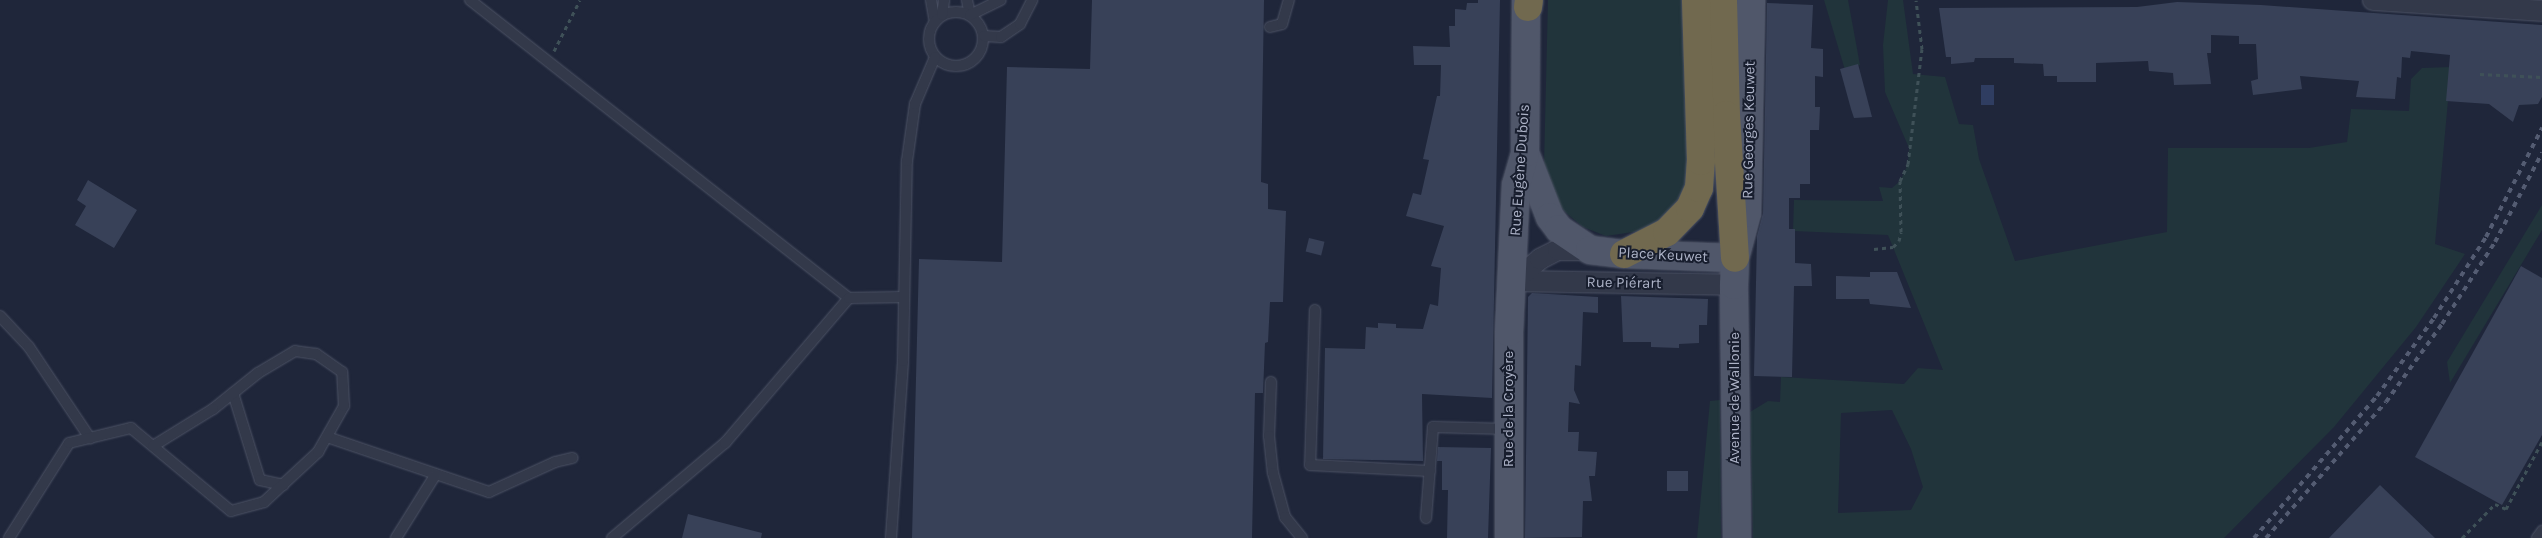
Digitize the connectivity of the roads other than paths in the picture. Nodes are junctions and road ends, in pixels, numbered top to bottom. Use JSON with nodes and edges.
{"nodes":[{"id":1,"x":470,"y":0,"type":"edge"},
{"id":2,"x":931,"y":0,"type":"edge"},
{"id":3,"x":944,"y":0,"type":"edge"},
{"id":4,"x":967,"y":0,"type":"edge"},
{"id":5,"x":972,"y":0,"type":"edge"},
{"id":6,"x":1001,"y":0,"type":"edge"},
{"id":7,"x":1032,"y":0,"type":"edge"},
{"id":8,"x":1289,"y":0,"type":"edge"},
{"id":9,"x":1696,"y":0,"type":"edge"},
{"id":10,"x":1723,"y":0,"type":"edge"},
{"id":11,"x":1750,"y":0,"type":"edge"},
{"id":12,"x":2373,"y":0,"type":"edge"},
{"id":13,"x":1527,"y":2,"type":"edge"},
{"id":14,"x":2542,"y":11,"type":"edge"},
{"id":15,"x":970,"y":15,"type":"junction"},
{"id":16,"x":939,"y":19,"type":"junction"},
{"id":17,"x":1270,"y":27,"type":"dead end"},
{"id":18,"x":984,"y":36,"type":"junction"},
{"id":19,"x":935,"y":57,"type":"junction"},
{"id":20,"x":1525,"y":154,"type":"junction"},
{"id":21,"x":1590,"y":250,"type":"junction"},
{"id":22,"x":1624,"y":254,"type":"junction"},
{"id":23,"x":1735,"y":258,"type":"junction"},
{"id":24,"x":1514,"y":281,"type":"junction"},
{"id":25,"x":1734,"y":285,"type":"junction"},
{"id":26,"x":904,"y":297,"type":"junction"},
{"id":27,"x":849,"y":298,"type":"junction"},
{"id":28,"x":1315,"y":310,"type":"dead end"},
{"id":29,"x":0,"y":316,"type":"edge"},
{"id":30,"x":1271,"y":382,"type":"dead end"},
{"id":31,"x":233,"y":393,"type":"junction"},
{"id":32,"x":1509,"y":429,"type":"junction"},
{"id":33,"x":327,"y":437,"type":"junction"},
{"id":34,"x":90,"y":438,"type":"junction"},
{"id":35,"x":153,"y":446,"type":"junction"},
{"id":36,"x":573,"y":458,"type":"dead end"},
{"id":37,"x":1430,"y":471,"type":"junction"},
{"id":38,"x":436,"y":474,"type":"junction"},
{"id":39,"x":283,"y":485,"type":"junction"},
{"id":40,"x":1426,"y":518,"type":"dead end"},
{"id":41,"x":2542,"y":532,"type":"edge"},
{"id":42,"x":614,"y":537,"type":"edge"},
{"id":43,"x":9,"y":538,"type":"edge"},
{"id":44,"x":396,"y":538,"type":"edge"},
{"id":45,"x":891,"y":538,"type":"edge"},
{"id":46,"x":1302,"y":538,"type":"edge"},
{"id":47,"x":1509,"y":538,"type":"edge"},
{"id":48,"x":1737,"y":538,"type":"edge"},
{"id":49,"x":2539,"y":538,"type":"edge"}],
"edges":[{"from":1,"to":27,"type":"lane"},
{"from":2,"to":16,"type":"lane"},
{"from":3,"to":16,"type":"lane"},
{"from":4,"to":15,"type":"lane"},
{"from":5,"to":15,"type":"lane"},
{"from":6,"to":15,"type":"lane"},
{"from":7,"to":18,"type":"lane"},
{"from":8,"to":17,"type":"lane"},
{"from":9,"to":22,"type":"highway"},
{"from":10,"to":23,"type":"highway"},
{"from":11,"to":23,"type":"main road","name":"Rue Georges Keuwet"},
{"from":12,"to":14,"type":"street"},
{"from":13,"to":20,"type":"main road","name":"Rue Eugène Dubois"},
{"from":15,"to":16,"type":"lane"},
{"from":15,"to":18,"type":"lane"},
{"from":16,"to":19,"type":"lane"},
{"from":18,"to":19,"type":"lane"},
{"from":19,"to":26,"type":"lane"},
{"from":20,"to":21,"type":"main road","name":"Place Keuwet"},
{"from":20,"to":24,"type":"main road","name":"Rue Eugène Dubois"},
{"from":21,"to":22,"type":"main road","name":"Place Keuwet"},
{"from":21,"to":24,"type":"street","name":"Place Keuwet"},
{"from":22,"to":23,"type":"main road","name":"Place Keuwet"},
{"from":23,"to":25,"type":"main road","name":"Avenue de Wallonie"},
{"from":24,"to":25,"type":"street","name":"Rue Piérart"},
{"from":24,"to":32,"type":"main road","name":"Rue de la Croyère"},
{"from":25,"to":48,"type":"main road","name":"Avenue de Wallonie"},
{"from":26,"to":27,"type":"lane"},
{"from":26,"to":45,"type":"lane"},
{"from":27,"to":42,"type":"lane"},
{"from":28,"to":37,"type":"lane"},
{"from":29,"to":34,"type":"lane"},
{"from":30,"to":46,"type":"lane"},
{"from":31,"to":33,"type":"lane"},
{"from":31,"to":35,"type":"lane"},
{"from":31,"to":39,"type":"lane"},
{"from":32,"to":37,"type":"lane"},
{"from":32,"to":47,"type":"main road","name":"Rue de la Croyère"},
{"from":33,"to":38,"type":"lane"},
{"from":33,"to":39,"type":"lane"},
{"from":34,"to":35,"type":"lane"},
{"from":34,"to":43,"type":"lane"},
{"from":35,"to":39,"type":"lane"},
{"from":36,"to":38,"type":"lane"},
{"from":37,"to":40,"type":"lane"},
{"from":38,"to":44,"type":"lane"},
{"from":41,"to":49,"type":"lane"}]}
